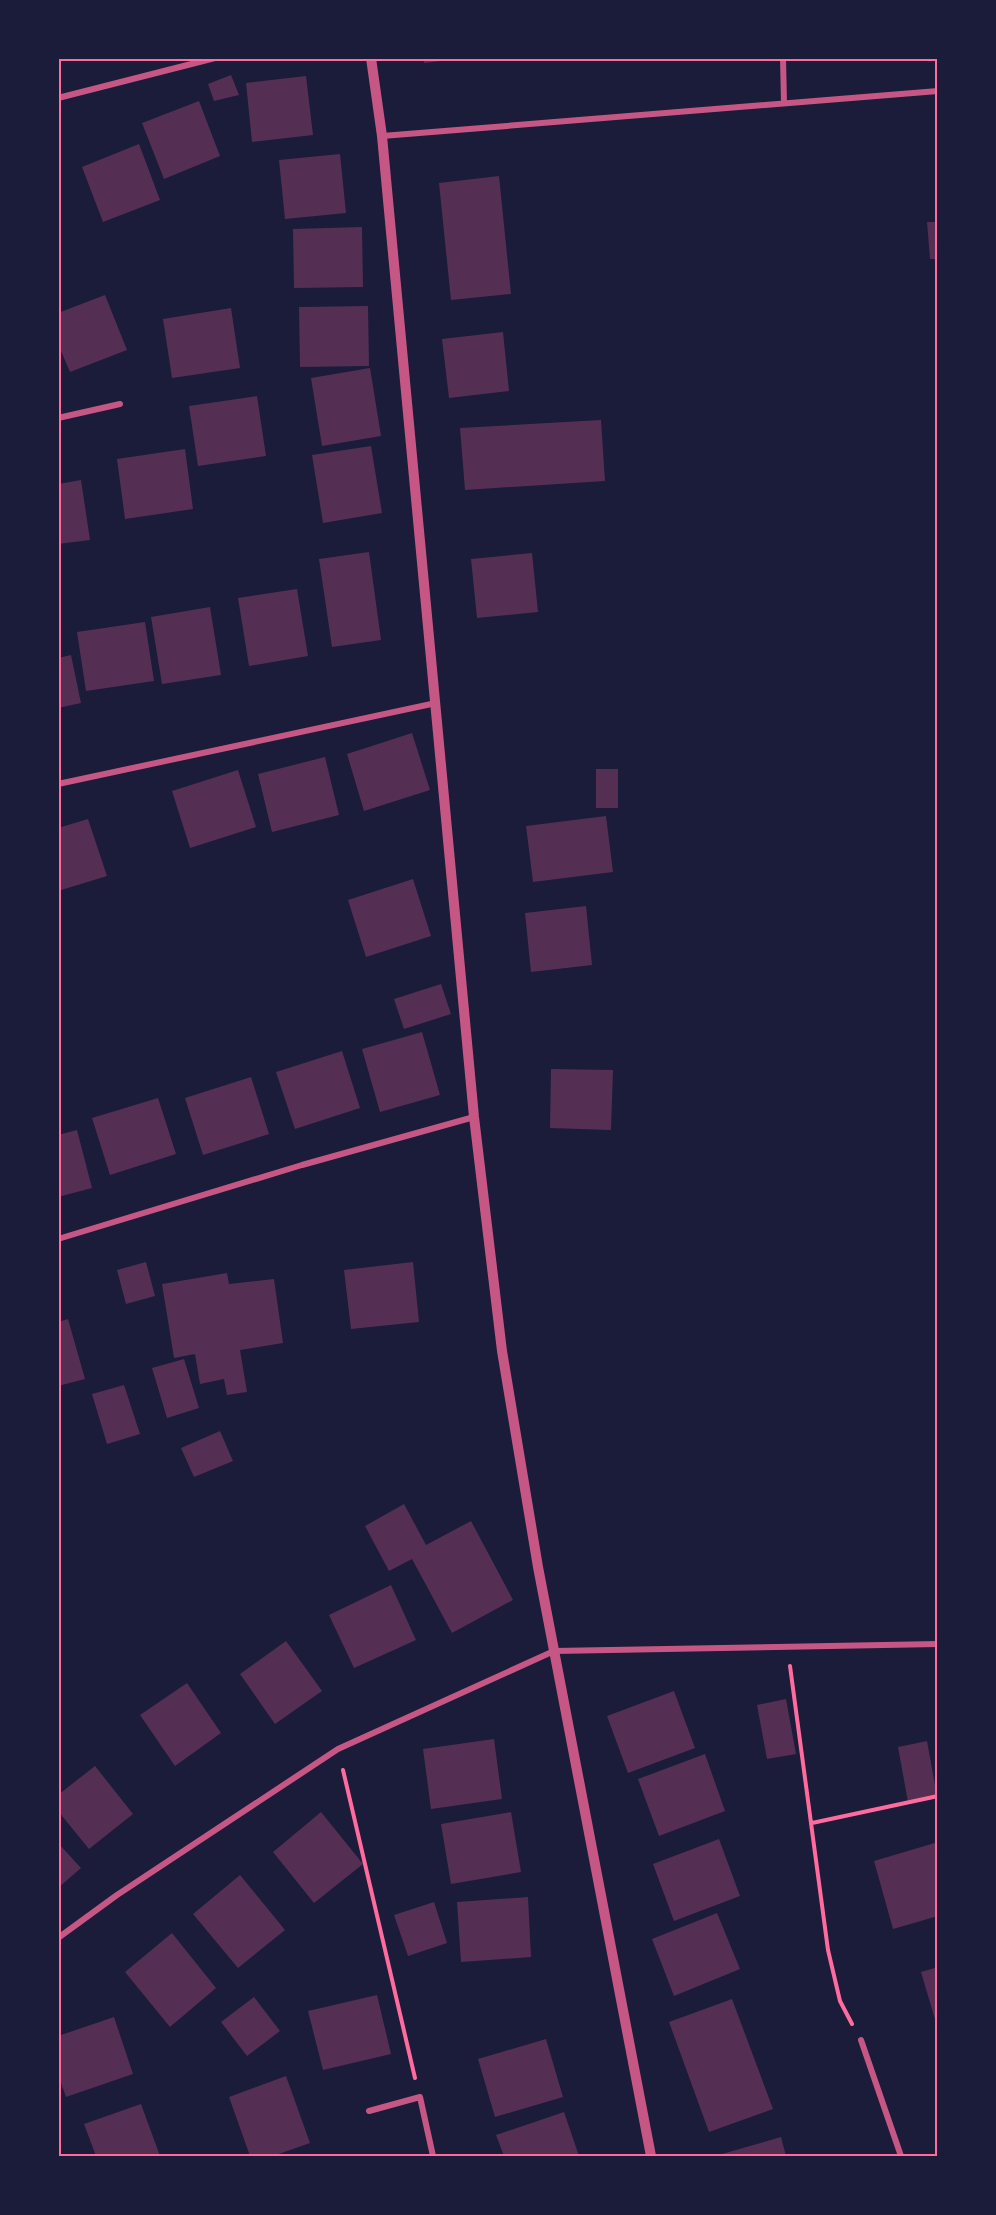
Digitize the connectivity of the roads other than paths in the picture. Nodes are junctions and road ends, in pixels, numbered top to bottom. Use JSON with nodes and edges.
{"nodes":[{"id":1,"x":215,"y":58,"type":"edge"},
{"id":2,"x":371,"y":58,"type":"edge"},
{"id":3,"x":783,"y":58,"type":"edge"},
{"id":4,"x":938,"y":91,"type":"edge"},
{"id":5,"x":58,"y":98,"type":"edge"},
{"id":6,"x":784,"y":103,"type":"junction"},
{"id":7,"x":382,"y":136,"type":"junction"},
{"id":8,"x":120,"y":404,"type":"dead end"},
{"id":9,"x":58,"y":418,"type":"edge"},
{"id":10,"x":436,"y":704,"type":"junction"},
{"id":11,"x":58,"y":784,"type":"edge"},
{"id":12,"x":474,"y":1117,"type":"junction"},
{"id":13,"x":58,"y":1239,"type":"edge"},
{"id":14,"x":938,"y":1644,"type":"edge"},
{"id":15,"x":554,"y":1651,"type":"junction"},
{"id":16,"x":58,"y":1938,"type":"edge"},
{"id":17,"x":861,"y":2040,"type":"road end"},
{"id":18,"x":369,"y":2111,"type":"dead end"},
{"id":19,"x":433,"y":2157,"type":"edge"},
{"id":20,"x":651,"y":2157,"type":"edge"},
{"id":21,"x":901,"y":2157,"type":"edge"}],
"edges":[{"from":1,"to":5,"type":"street"},
{"from":2,"to":7,"type":"street"},
{"from":3,"to":6,"type":"street"},
{"from":4,"to":6,"type":"street"},
{"from":6,"to":7,"type":"street"},
{"from":7,"to":10,"type":"street"},
{"from":8,"to":9,"type":"street"},
{"from":10,"to":11,"type":"street"},
{"from":10,"to":12,"type":"street"},
{"from":12,"to":13,"type":"street"},
{"from":12,"to":15,"type":"street"},
{"from":14,"to":15,"type":"street"},
{"from":15,"to":16,"type":"street"},
{"from":15,"to":20,"type":"street"},
{"from":17,"to":21,"type":"street"},
{"from":18,"to":19,"type":"street"}]}
